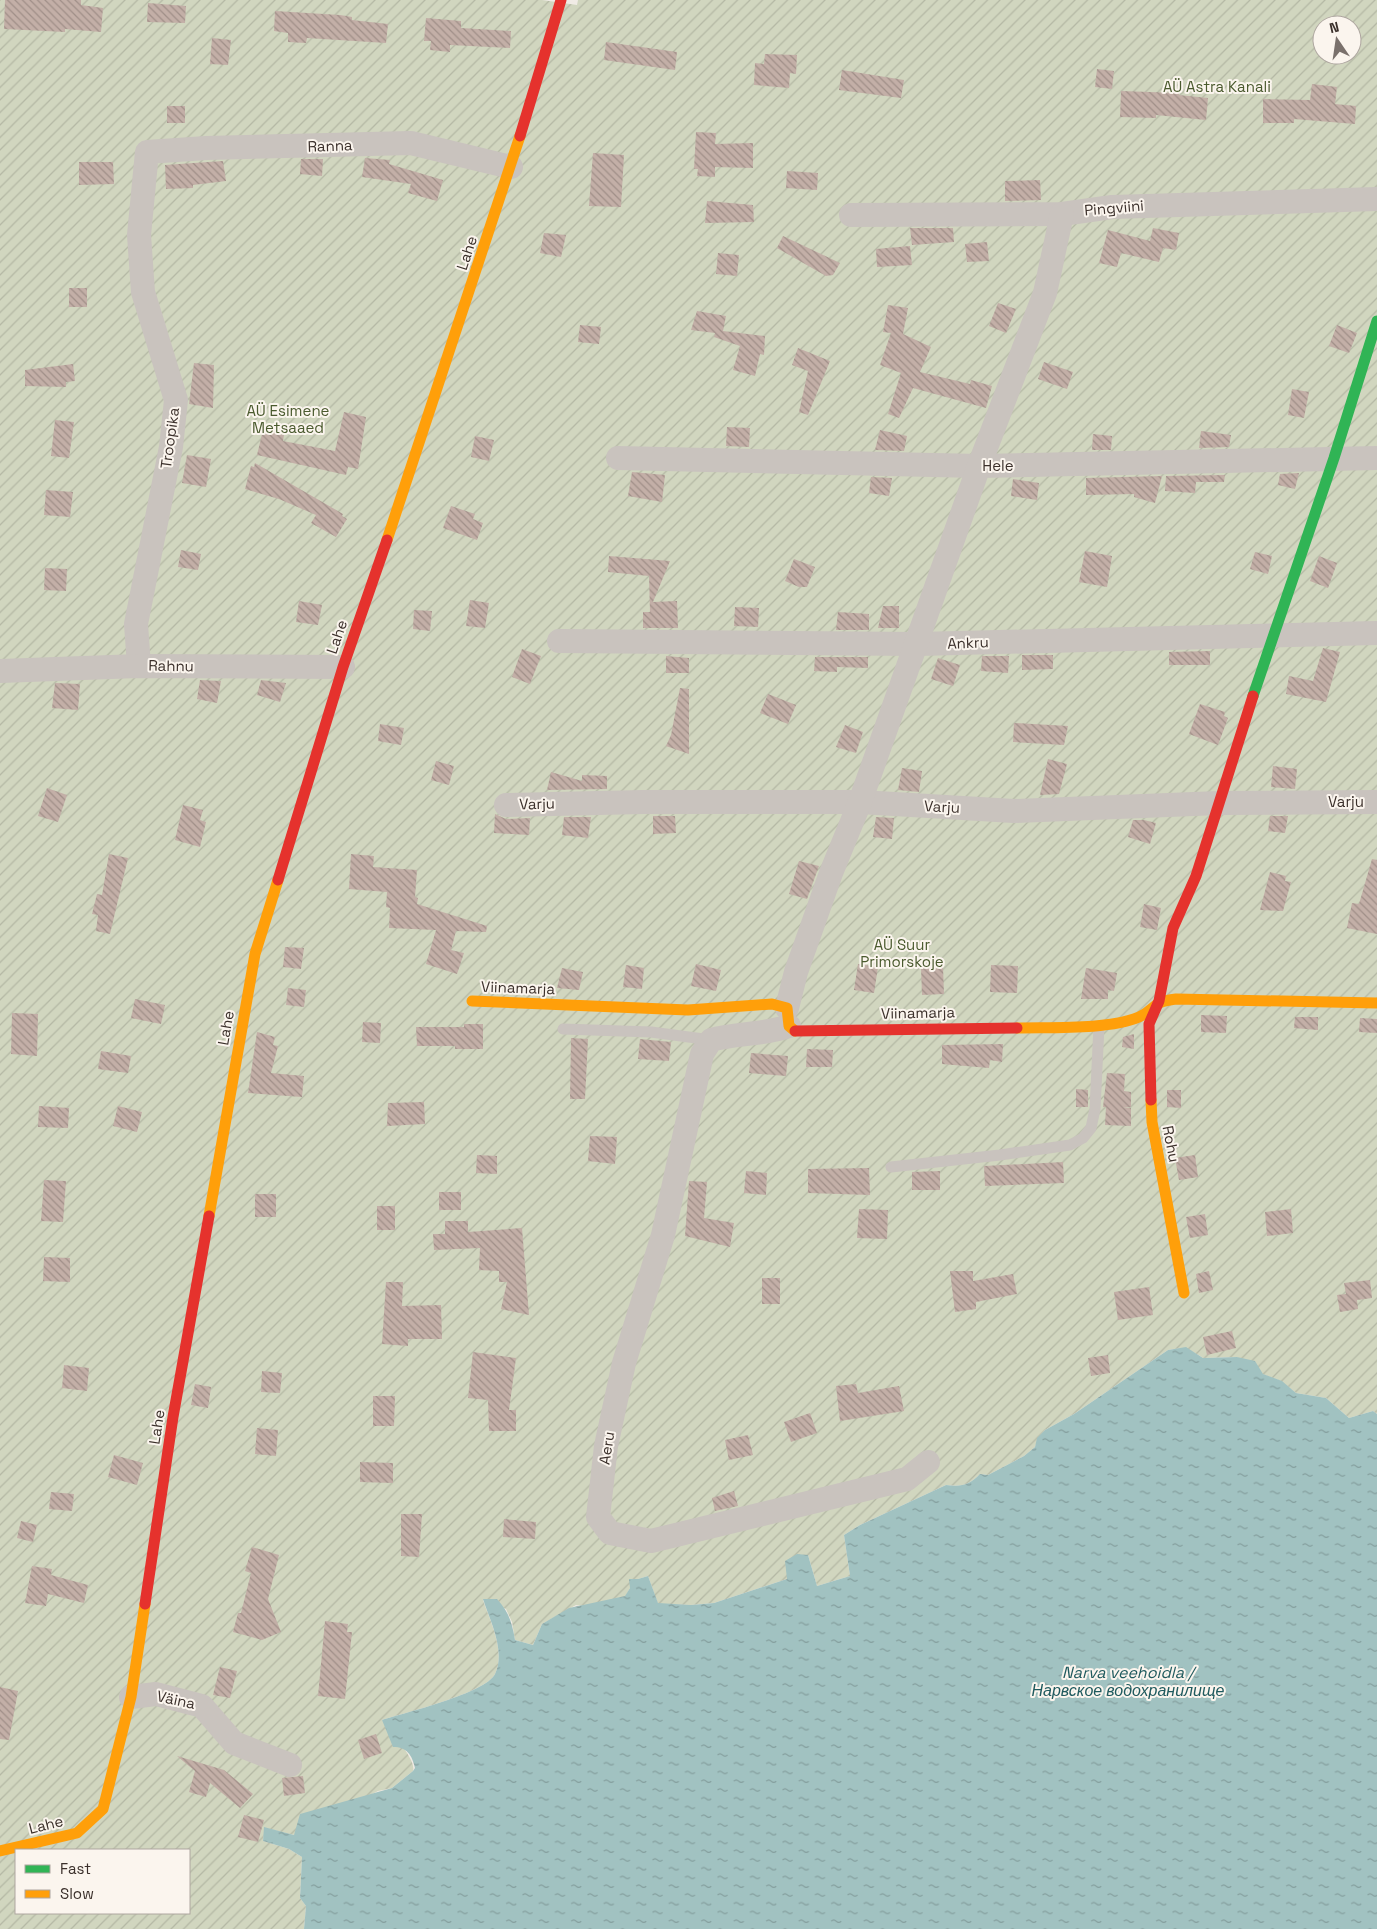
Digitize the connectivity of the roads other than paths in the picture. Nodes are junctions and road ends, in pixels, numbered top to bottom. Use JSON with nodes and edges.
{"nodes":[{"id":1,"x":561,"y":0,"type":"edge"},
{"id":2,"x":147,"y":152,"type":"joint"},
{"id":3,"x":511,"y":167,"type":"junction"},
{"id":4,"x":1377,"y":199,"type":"edge"},
{"id":5,"x":1062,"y":214,"type":"junction"},
{"id":6,"x":851,"y":215,"type":"dead end"},
{"id":7,"x":1377,"y":321,"type":"edge"},
{"id":8,"x":618,"y":458,"type":"dead end"},
{"id":9,"x":1334,"y":458,"type":"junction"},
{"id":10,"x":1377,"y":458,"type":"edge"},
{"id":11,"x":979,"y":466,"type":"junction"},
{"id":12,"x":1377,"y":633,"type":"edge"},
{"id":13,"x":1272,"y":634,"type":"junction"},
{"id":14,"x":559,"y":641,"type":"dead end"},
{"id":15,"x":918,"y":644,"type":"junction"},
{"id":16,"x":139,"y":666,"type":"junction"},
{"id":17,"x":343,"y":667,"type":"junction"},
{"id":18,"x":0,"y":671,"type":"edge"},
{"id":19,"x":860,"y":802,"type":"junction"},
{"id":20,"x":1377,"y":802,"type":"edge"},
{"id":21,"x":1219,"y":803,"type":"junction"},
{"id":22,"x":506,"y":805,"type":"dead end"},
{"id":23,"x":472,"y":1001,"type":"dead end"},
{"id":24,"x":1159,"y":1001,"type":"junction"},
{"id":25,"x":1377,"y":1003,"type":"edge"},
{"id":26,"x":788,"y":1017,"type":"junction"},
{"id":27,"x":1099,"y":1026,"type":"junction"},
{"id":28,"x":563,"y":1029,"type":"dead end"},
{"id":29,"x":711,"y":1040,"type":"junction"},
{"id":30,"x":891,"y":1166,"type":"dead end"},
{"id":31,"x":1184,"y":1294,"type":"dead end"},
{"id":32,"x":928,"y":1462,"type":"dead end"},
{"id":33,"x":131,"y":1698,"type":"junction"},
{"id":34,"x":290,"y":1765,"type":"dead end"},
{"id":35,"x":0,"y":1851,"type":"edge"}],
"edges":[{"from":1,"to":3,"type":"street","name":"Lahe"},
{"from":2,"to":3,"type":"street","name":"Ranna"},
{"from":2,"to":16,"type":"street","name":"Troopika"},
{"from":3,"to":17,"type":"street","name":"Lahe"},
{"from":4,"to":5,"type":"street","name":"Pingviini"},
{"from":5,"to":6,"type":"street","name":"Pingviini"},
{"from":5,"to":11,"type":"street"},
{"from":7,"to":9,"type":"street","name":"Rohu"},
{"from":8,"to":11,"type":"street","name":"Hele"},
{"from":9,"to":10,"type":"street","name":"Hele"},
{"from":9,"to":11,"type":"street","name":"Hele"},
{"from":9,"to":13,"type":"street","name":"Rohu"},
{"from":11,"to":15,"type":"street"},
{"from":12,"to":13,"type":"street","name":"Ankru"},
{"from":13,"to":15,"type":"street","name":"Ankru"},
{"from":13,"to":21,"type":"street","name":"Rohu"},
{"from":14,"to":15,"type":"street","name":"Ankru"},
{"from":15,"to":19,"type":"street"},
{"from":16,"to":17,"type":"street","name":"Rahnu"},
{"from":16,"to":18,"type":"street","name":"Rahnu"},
{"from":17,"to":33,"type":"street","name":"Lahe"},
{"from":19,"to":21,"type":"street","name":"Varju"},
{"from":19,"to":22,"type":"street","name":"Varju"},
{"from":19,"to":26,"type":"street"},
{"from":20,"to":21,"type":"street","name":"Varju"},
{"from":21,"to":24,"type":"street","name":"Rohu"},
{"from":23,"to":26,"type":"street","name":"Viinamarja"},
{"from":24,"to":25,"type":"street"},
{"from":24,"to":27,"type":"street","name":"Viinamarja"},
{"from":24,"to":31,"type":"street","name":"Rohu"},
{"from":26,"to":27,"type":"street","name":"Viinamarja"},
{"from":26,"to":29,"type":"street"},
{"from":27,"to":30,"type":"lane"},
{"from":28,"to":29,"type":"lane"},
{"from":29,"to":32,"type":"street","name":"Aeru"},
{"from":33,"to":34,"type":"street","name":"Väina"},
{"from":33,"to":35,"type":"street","name":"Lahe"}]}
